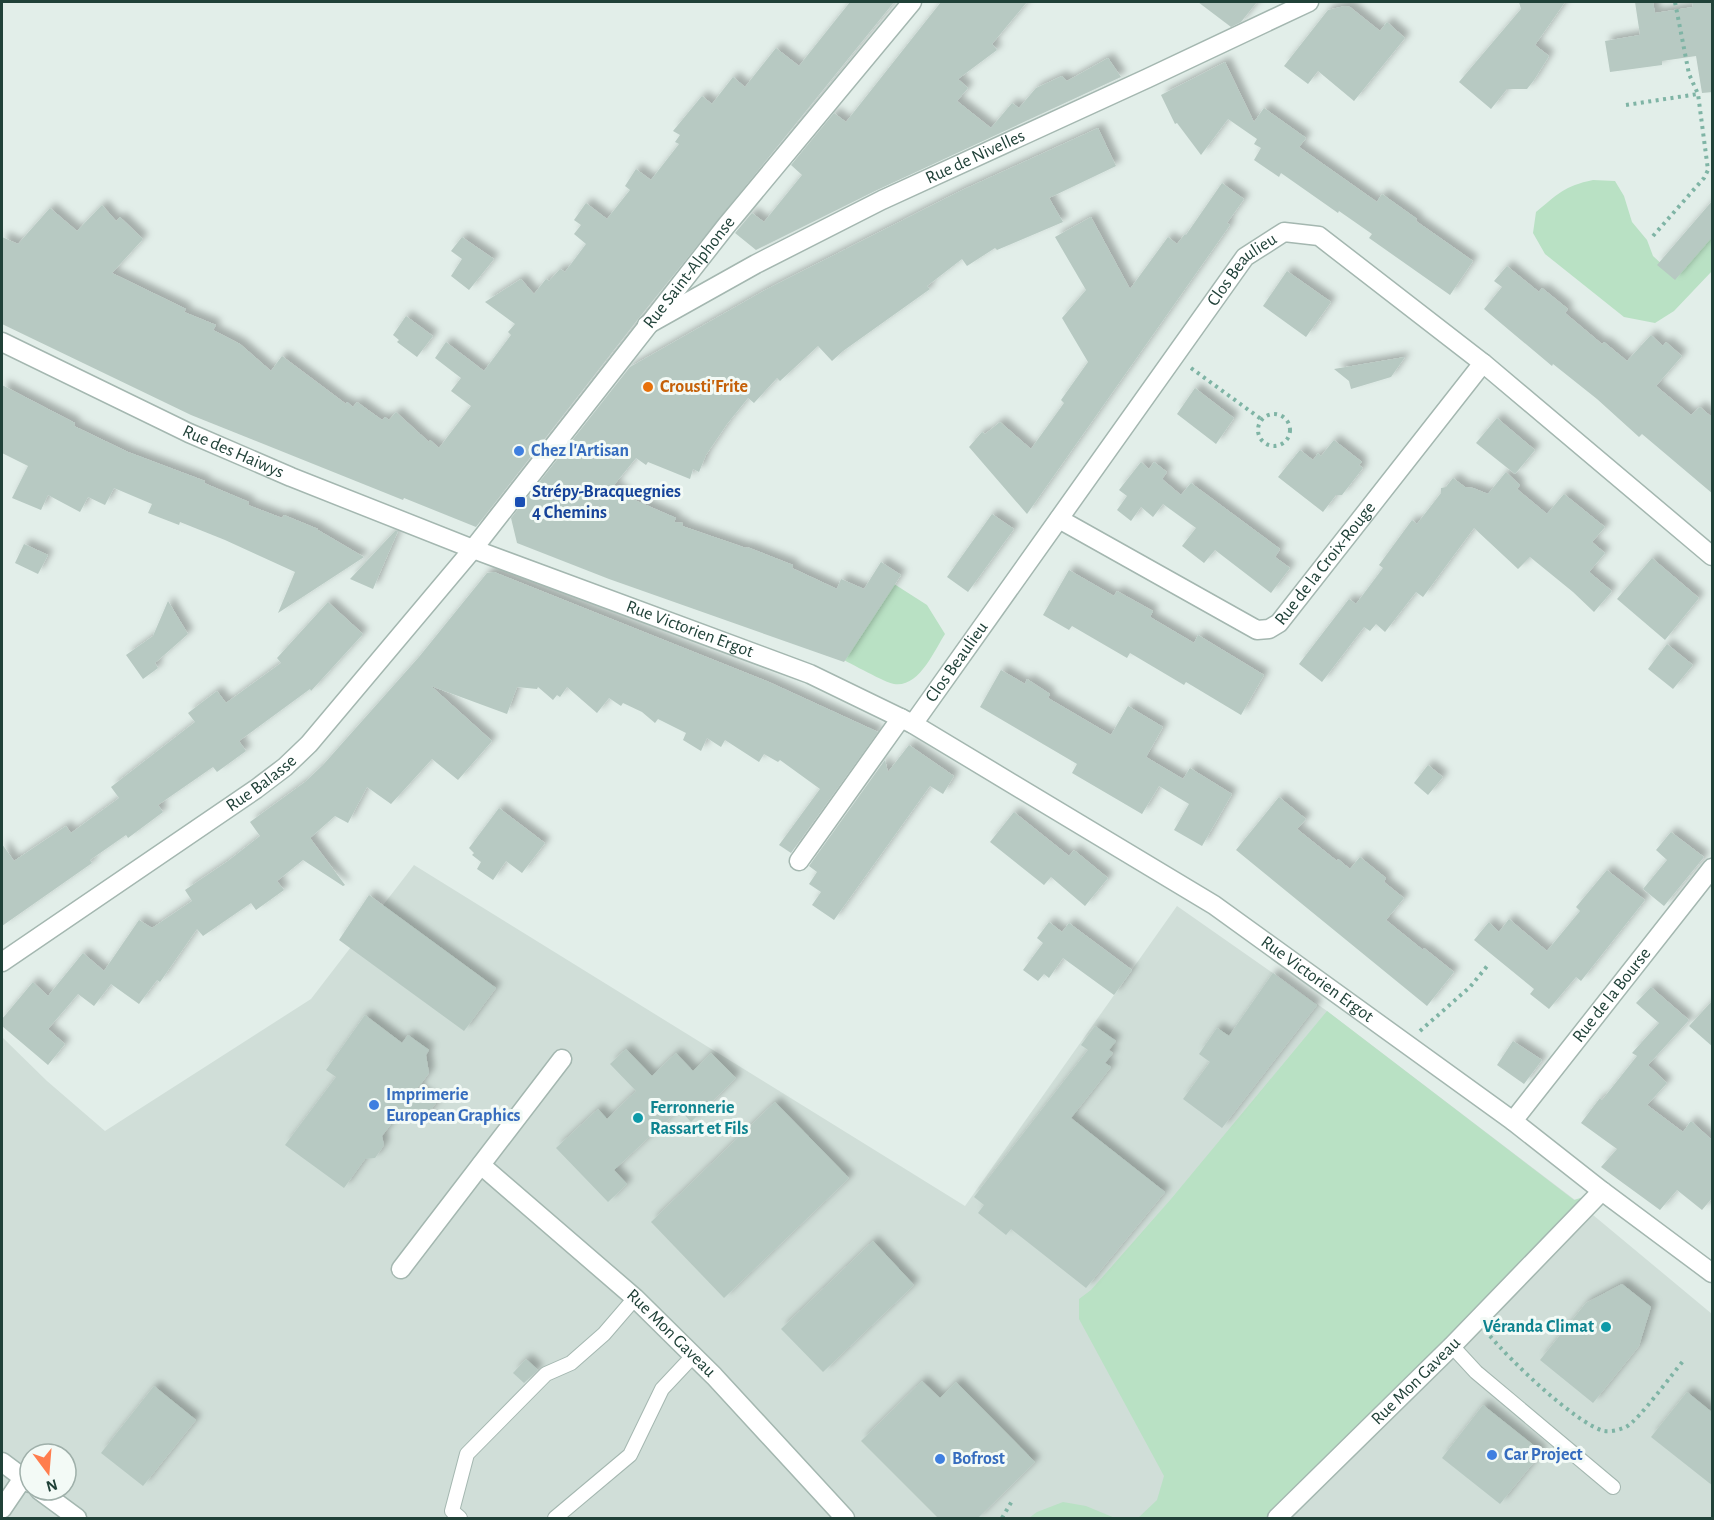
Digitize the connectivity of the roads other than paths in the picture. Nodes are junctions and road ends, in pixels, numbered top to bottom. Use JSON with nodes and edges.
{"nodes":[{"id":1,"x":912,"y":2,"type":"edge"},
{"id":2,"x":1310,"y":2,"type":"edge"},
{"id":3,"x":646,"y":325,"type":"junction"},
{"id":4,"x":2,"y":342,"type":"edge"},
{"id":5,"x":1483,"y":363,"type":"junction"},
{"id":6,"x":1059,"y":519,"type":"junction"},
{"id":7,"x":473,"y":549,"type":"junction"},
{"id":8,"x":1713,"y":556,"type":"edge"},
{"id":9,"x":907,"y":721,"type":"junction"},
{"id":10,"x":799,"y":861,"type":"dead end"},
{"id":11,"x":1713,"y":868,"type":"edge"},
{"id":12,"x":2,"y":962,"type":"edge"},
{"id":13,"x":562,"y":1059,"type":"dead end"},
{"id":14,"x":1513,"y":1121,"type":"junction"},
{"id":15,"x":481,"y":1165,"type":"junction"},
{"id":16,"x":1602,"y":1191,"type":"junction"},
{"id":17,"x":401,"y":1269,"type":"dead end"},
{"id":18,"x":1713,"y":1273,"type":"edge"},
{"id":19,"x":635,"y":1298,"type":"junction"},
{"id":20,"x":1452,"y":1346,"type":"junction"},
{"id":21,"x":693,"y":1356,"type":"junction"},
{"id":22,"x":2,"y":1462,"type":"edge"},
{"id":23,"x":18,"y":1474,"type":"edge"},
{"id":24,"x":1612,"y":1487,"type":"dead end"},
{"id":25,"x":18,"y":1491,"type":"edge"},
{"id":26,"x":55,"y":1502,"type":"edge"},
{"id":27,"x":2,"y":1509,"type":"edge"},
{"id":28,"x":77,"y":1518,"type":"edge"},
{"id":29,"x":460,"y":1518,"type":"edge"},
{"id":30,"x":555,"y":1518,"type":"edge"},
{"id":31,"x":844,"y":1518,"type":"edge"},
{"id":32,"x":1277,"y":1518,"type":"edge"}],
"edges":[{"from":1,"to":3,"type":"street","name":"Rue Saint-Alphonse"},
{"from":2,"to":3,"type":"street","name":"Rue de Nivelles"},
{"from":3,"to":7,"type":"street","name":"Rue Saint-Alphonse"},
{"from":4,"to":7,"type":"street","name":"Rue des Haiwys"},
{"from":5,"to":6,"type":"street","name":"Rue de la Croix-Rouge"},
{"from":5,"to":6,"type":"street","name":"Clos Beaulieu"},
{"from":5,"to":8,"type":"street","name":"Clos Beaulieu"},
{"from":6,"to":9,"type":"street","name":"Clos Beaulieu"},
{"from":7,"to":9,"type":"street","name":"Rue Victorien Ergot"},
{"from":7,"to":12,"type":"street","name":"Rue Balasse"},
{"from":9,"to":10,"type":"street"},
{"from":9,"to":14,"type":"street","name":"Rue Victorien Ergot"},
{"from":11,"to":14,"type":"street","name":"Rue de la Bourse"},
{"from":13,"to":15,"type":"street"},
{"from":14,"to":16,"type":"street","name":"Rue Victorien Ergot"},
{"from":15,"to":17,"type":"street"},
{"from":15,"to":19,"type":"street","name":"Rue Mon Gaveau"},
{"from":16,"to":18,"type":"street","name":"Rue Victorien Ergot"},
{"from":16,"to":20,"type":"street","name":"Rue Mon Gaveau"},
{"from":19,"to":21,"type":"street","name":"Rue Mon Gaveau"},
{"from":19,"to":29,"type":"lane"},
{"from":20,"to":24,"type":"lane"},
{"from":20,"to":32,"type":"street","name":"Rue Mon Gaveau"},
{"from":21,"to":30,"type":"lane"},
{"from":21,"to":31,"type":"street","name":"Rue Mon Gaveau"},
{"from":22,"to":23,"type":"street"},
{"from":25,"to":27,"type":"street"},
{"from":26,"to":28,"type":"street"}]}
